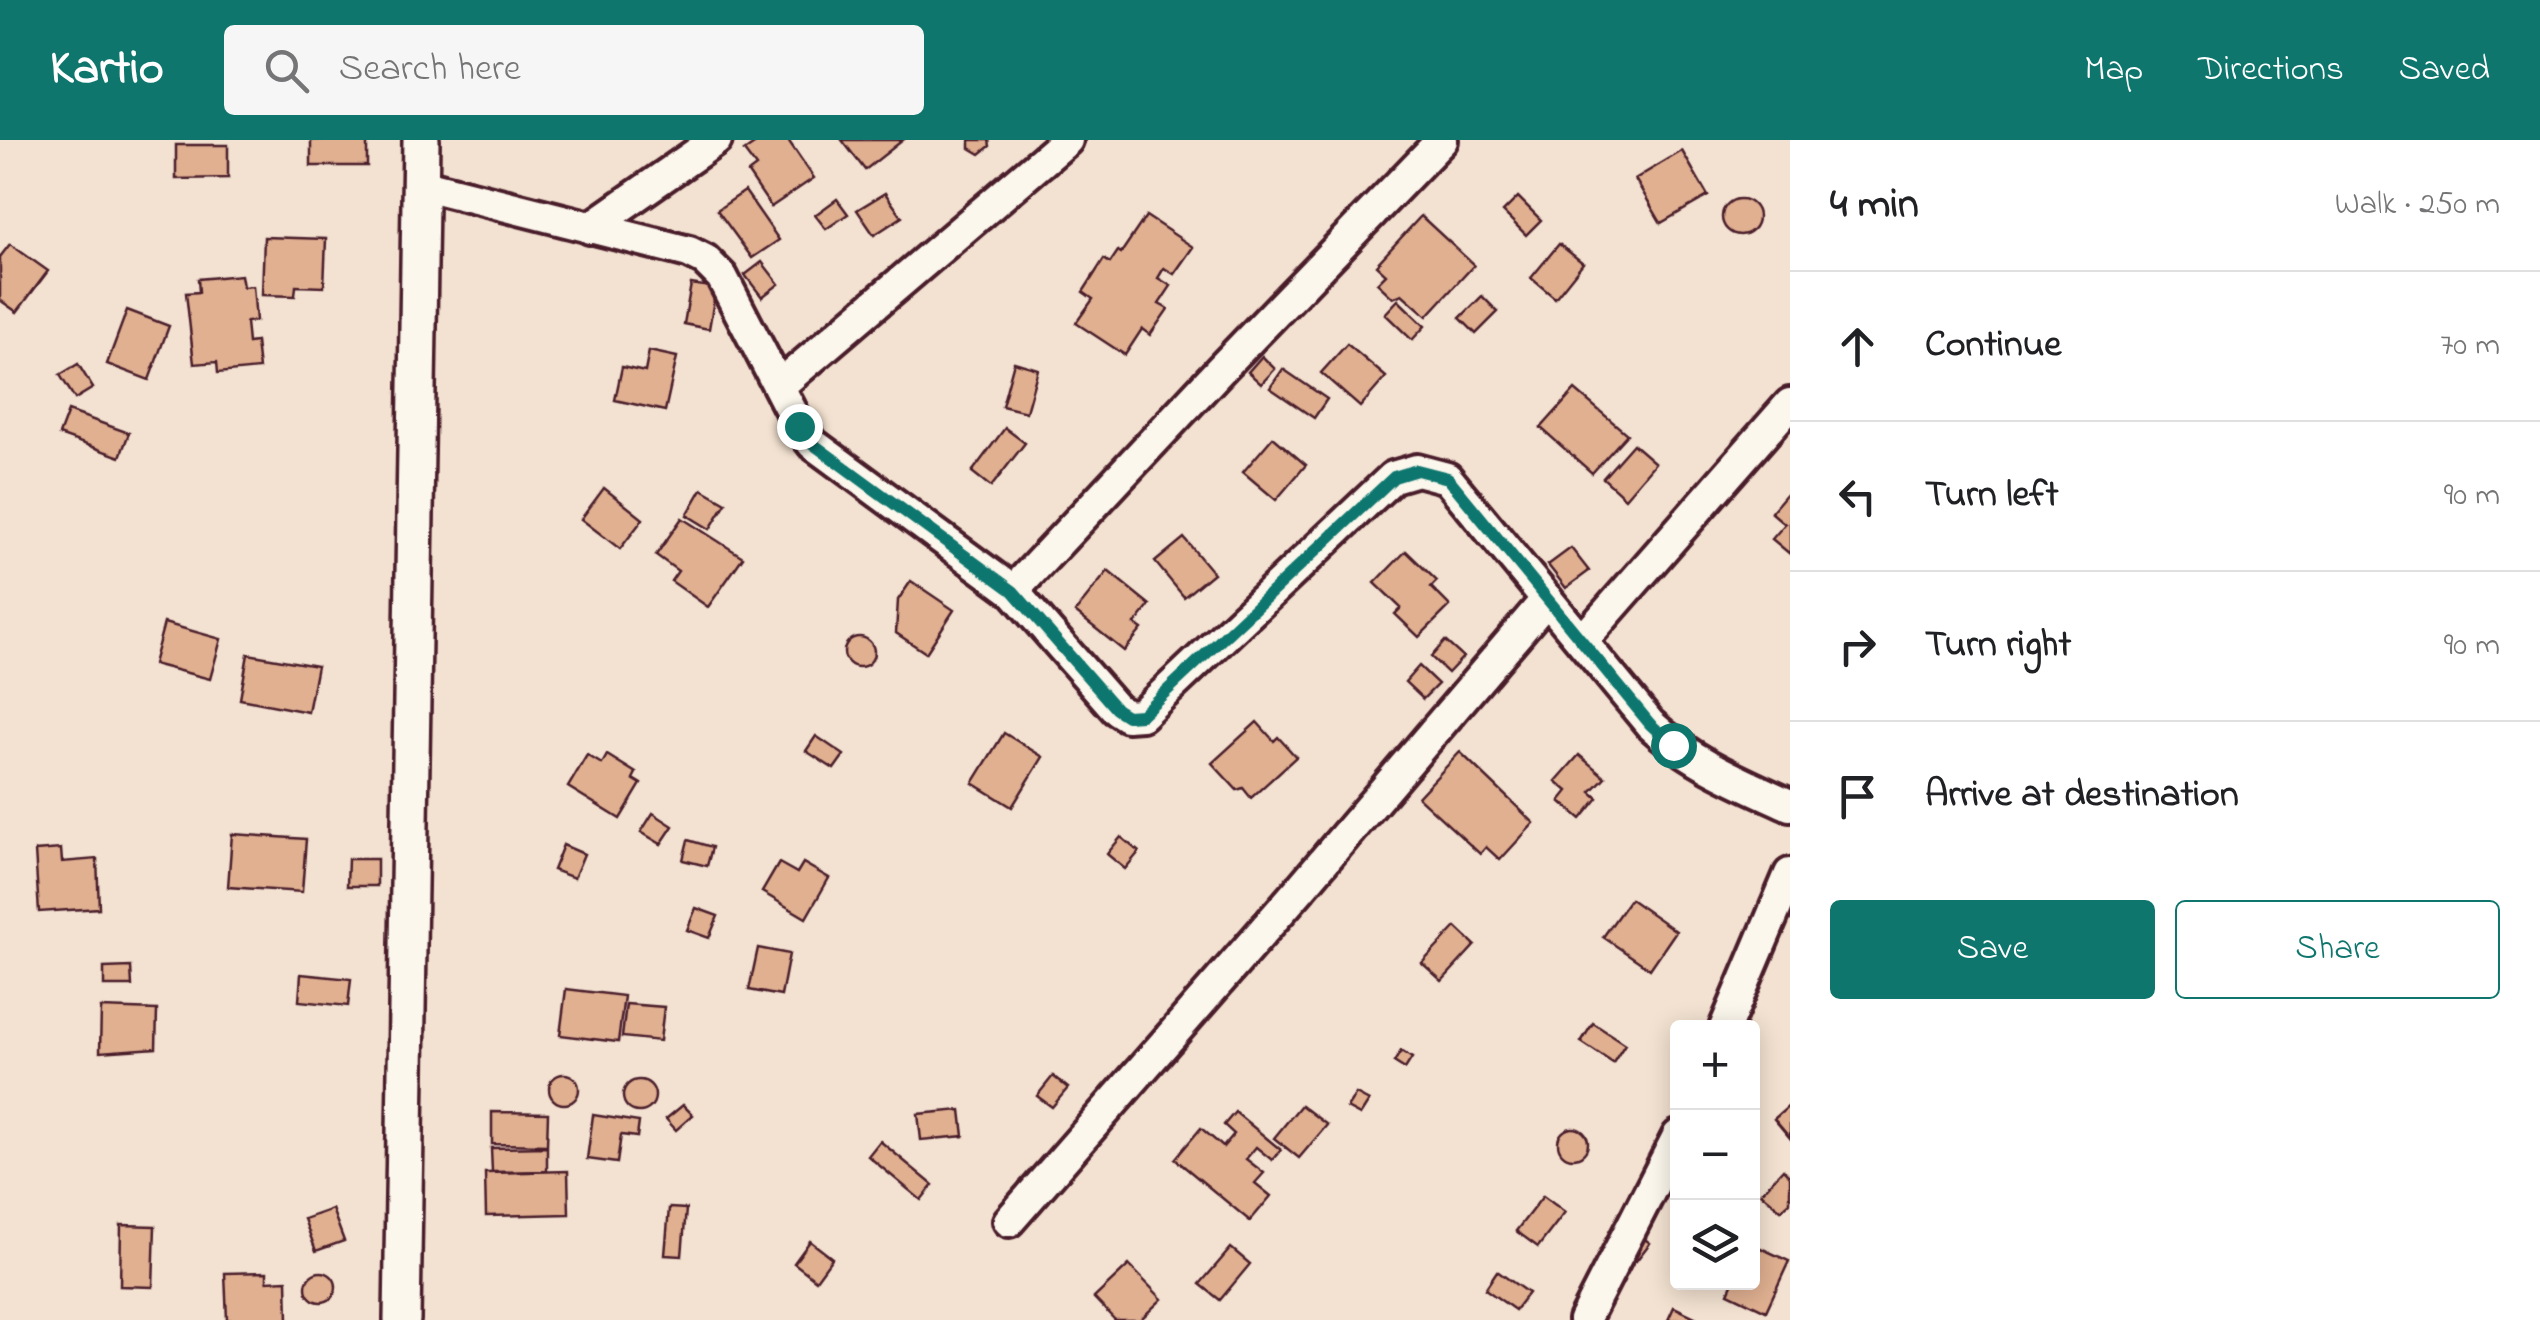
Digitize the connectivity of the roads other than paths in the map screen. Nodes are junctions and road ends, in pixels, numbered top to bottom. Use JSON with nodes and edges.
{"nodes":[{"id":1,"x":421,"y":140,"type":"edge"},
{"id":2,"x":716,"y":140,"type":"edge"},
{"id":3,"x":1067,"y":140,"type":"edge"},
{"id":4,"x":1442,"y":140,"type":"edge"},
{"id":5,"x":420,"y":184,"type":"junction"},
{"id":6,"x":590,"y":228,"type":"junction"},
{"id":7,"x":778,"y":386,"type":"junction"},
{"id":8,"x":1790,"y":404,"type":"edge"},
{"id":9,"x":1013,"y":591,"type":"junction"},
{"id":10,"x":1547,"y":599,"type":"junction"},
{"id":11,"x":1582,"y":641,"type":"junction"},
{"id":12,"x":1790,"y":805,"type":"edge"},
{"id":13,"x":1790,"y":874,"type":"edge"},
{"id":14,"x":1728,"y":1020,"type":"edge"},
{"id":15,"x":1670,"y":1152,"type":"edge"},
{"id":16,"x":1009,"y":1221,"type":"dead end"},
{"id":17,"x":402,"y":1320,"type":"edge"},
{"id":18,"x":1584,"y":1320,"type":"edge"}],
"edges":[{"from":1,"to":5,"type":"street"},
{"from":2,"to":6,"type":"street"},
{"from":3,"to":7,"type":"street"},
{"from":4,"to":9,"type":"street"},
{"from":5,"to":6,"type":"street"},
{"from":5,"to":17,"type":"street"},
{"from":6,"to":7,"type":"street"},
{"from":7,"to":9,"type":"street"},
{"from":8,"to":11,"type":"street"},
{"from":9,"to":10,"type":"street"},
{"from":10,"to":11,"type":"street"},
{"from":10,"to":16,"type":"street"},
{"from":11,"to":12,"type":"street"},
{"from":13,"to":14,"type":"street"},
{"from":15,"to":18,"type":"street"}]}
